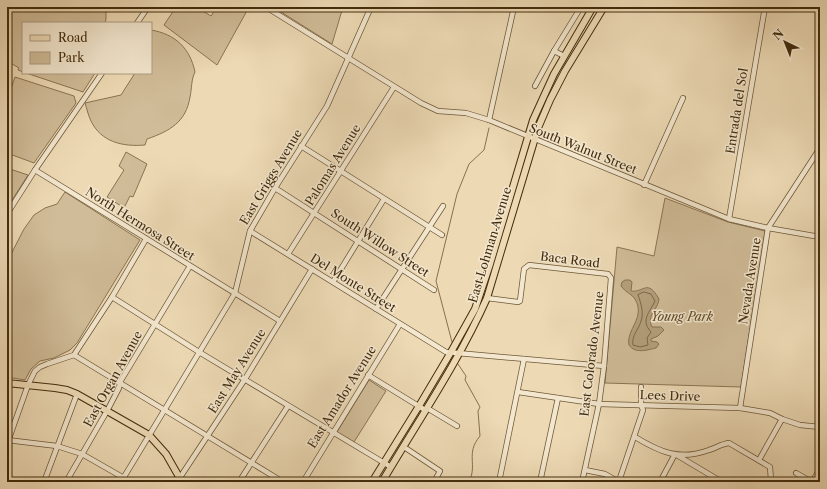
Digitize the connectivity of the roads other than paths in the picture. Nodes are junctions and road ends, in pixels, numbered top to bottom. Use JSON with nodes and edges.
{"nodes":[{"id":1,"x":148,"y":7,"type":"edge"},
{"id":2,"x":266,"y":7,"type":"edge"},
{"id":3,"x":371,"y":7,"type":"edge"},
{"id":4,"x":514,"y":7,"type":"edge"},
{"id":5,"x":581,"y":7,"type":"edge"},
{"id":6,"x":593,"y":7,"type":"edge"},
{"id":7,"x":604,"y":7,"type":"edge"},
{"id":8,"x":765,"y":7,"type":"edge"},
{"id":9,"x":138,"y":22,"type":"edge"},
{"id":10,"x":554,"y":51,"type":"junction"},
{"id":11,"x":564,"y":56,"type":"junction"},
{"id":12,"x":349,"y":59,"type":"junction"},
{"id":13,"x":570,"y":61,"type":"junction"},
{"id":14,"x":101,"y":74,"type":"edge"},
{"id":15,"x":535,"y":86,"type":"dead end"},
{"id":16,"x":394,"y":88,"type":"junction"},
{"id":17,"x":543,"y":97,"type":"junction"},
{"id":18,"x":683,"y":98,"type":"dead end"},
{"id":19,"x":550,"y":100,"type":"junction"},
{"id":20,"x":489,"y":120,"type":"junction"},
{"id":21,"x":527,"y":137,"type":"junction"},
{"id":22,"x":534,"y":140,"type":"junction"},
{"id":23,"x":301,"y":146,"type":"junction"},
{"id":24,"x":820,"y":148,"type":"edge"},
{"id":25,"x":35,"y":170,"type":"junction"},
{"id":26,"x":341,"y":171,"type":"junction"},
{"id":27,"x":644,"y":185,"type":"junction"},
{"id":28,"x":275,"y":188,"type":"junction"},
{"id":29,"x":384,"y":199,"type":"junction"},
{"id":30,"x":443,"y":206,"type":"dead end"},
{"id":31,"x":314,"y":213,"type":"junction"},
{"id":32,"x":7,"y":214,"type":"edge"},
{"id":33,"x":729,"y":219,"type":"junction"},
{"id":34,"x":429,"y":227,"type":"junction"},
{"id":35,"x":768,"y":228,"type":"junction"},
{"id":36,"x":250,"y":231,"type":"junction"},
{"id":37,"x":442,"y":235,"type":"dead end"},
{"id":38,"x":820,"y":238,"type":"edge"},
{"id":39,"x":146,"y":239,"type":"junction"},
{"id":40,"x":358,"y":241,"type":"junction"},
{"id":41,"x":288,"y":254,"type":"junction"},
{"id":42,"x":190,"y":266,"type":"junction"},
{"id":43,"x":312,"y":269,"type":"junction"},
{"id":44,"x":402,"y":269,"type":"junction"},
{"id":45,"x":610,"y":276,"type":"joint"},
{"id":46,"x":333,"y":282,"type":"junction"},
{"id":47,"x":434,"y":290,"type":"dead end"},
{"id":48,"x":235,"y":293,"type":"junction"},
{"id":49,"x":112,"y":297,"type":"junction"},
{"id":50,"x":487,"y":298,"type":"junction"},
{"id":51,"x":376,"y":309,"type":"junction"},
{"id":52,"x":280,"y":322,"type":"junction"},
{"id":53,"x":400,"y":324,"type":"junction"},
{"id":54,"x":155,"y":325,"type":"junction"},
{"id":55,"x":199,"y":352,"type":"junction"},
{"id":56,"x":449,"y":352,"type":"junction"},
{"id":57,"x":458,"y":353,"type":"junction"},
{"id":58,"x":74,"y":355,"type":"junction"},
{"id":59,"x":524,"y":359,"type":"junction"},
{"id":60,"x":604,"y":366,"type":"junction"},
{"id":61,"x":368,"y":375,"type":"junction"},
{"id":62,"x":245,"y":379,"type":"junction"},
{"id":63,"x":120,"y":382,"type":"junction"},
{"id":64,"x":7,"y":383,"type":"edge"},
{"id":65,"x":28,"y":385,"type":"junction"},
{"id":66,"x":641,"y":387,"type":"dead end"},
{"id":67,"x":518,"y":392,"type":"junction"},
{"id":68,"x":77,"y":394,"type":"junction"},
{"id":69,"x":558,"y":398,"type":"junction"},
{"id":70,"x":598,"y":404,"type":"junction"},
{"id":71,"x":641,"y":405,"type":"junction"},
{"id":72,"x":288,"y":406,"type":"junction"},
{"id":73,"x":419,"y":406,"type":"junction"},
{"id":74,"x":740,"y":408,"type":"junction"},
{"id":75,"x":426,"y":409,"type":"junction"},
{"id":76,"x":164,"y":410,"type":"junction"},
{"id":77,"x":107,"y":411,"type":"junction"},
{"id":78,"x":782,"y":419,"type":"junction"},
{"id":79,"x":457,"y":426,"type":"dead end"},
{"id":80,"x":820,"y":427,"type":"edge"},
{"id":81,"x":333,"y":432,"type":"junction"},
{"id":82,"x":149,"y":435,"type":"junction"},
{"id":83,"x":208,"y":436,"type":"junction"},
{"id":84,"x":635,"y":437,"type":"junction"},
{"id":85,"x":7,"y":441,"type":"edge"},
{"id":86,"x":57,"y":446,"type":"junction"},
{"id":87,"x":404,"y":447,"type":"junction"},
{"id":88,"x":82,"y":454,"type":"junction"},
{"id":89,"x":675,"y":454,"type":"junction"},
{"id":90,"x":759,"y":460,"type":"junction"},
{"id":91,"x":252,"y":464,"type":"junction"},
{"id":92,"x":384,"y":464,"type":"junction"},
{"id":93,"x":391,"y":468,"type":"junction"},
{"id":94,"x":820,"y":469,"type":"edge"},
{"id":95,"x":584,"y":470,"type":"junction"},
{"id":96,"x":796,"y":473,"type":"dead end"},
{"id":97,"x":122,"y":480,"type":"edge"},
{"id":98,"x":180,"y":481,"type":"edge"},
{"id":99,"x":44,"y":482,"type":"edge"},
{"id":100,"x":66,"y":482,"type":"edge"},
{"id":101,"x":131,"y":482,"type":"edge"},
{"id":102,"x":239,"y":482,"type":"edge"},
{"id":103,"x":283,"y":482,"type":"edge"},
{"id":104,"x":303,"y":482,"type":"edge"},
{"id":105,"x":372,"y":482,"type":"edge"},
{"id":106,"x":382,"y":482,"type":"edge"},
{"id":107,"x":434,"y":482,"type":"edge"},
{"id":108,"x":499,"y":482,"type":"edge"},
{"id":109,"x":540,"y":482,"type":"edge"},
{"id":110,"x":582,"y":482,"type":"edge"},
{"id":111,"x":619,"y":482,"type":"edge"},
{"id":112,"x":660,"y":482,"type":"edge"},
{"id":113,"x":722,"y":482,"type":"edge"},
{"id":114,"x":770,"y":482,"type":"edge"},
{"id":115,"x":812,"y":482,"type":"edge"}],
"edges":[{"from":1,"to":9,"type":"street"},
{"from":2,"to":12,"type":"street","name":"South Walnut Street"},
{"from":3,"to":12,"type":"street","name":"East Griggs Avenue"},
{"from":4,"to":20,"type":"street"},
{"from":5,"to":10,"type":"street"},
{"from":6,"to":11,"type":"main road","name":"East Lohman Avenue"},
{"from":7,"to":13,"type":"main road","name":"East Lohman Avenue"},
{"from":8,"to":33,"type":"street","name":"Entrada del Sol"},
{"from":10,"to":11,"type":"street"},
{"from":10,"to":15,"type":"street"},
{"from":11,"to":13,"type":"main road"},
{"from":11,"to":17,"type":"main road","name":"East Lohman Avenue"},
{"from":12,"to":16,"type":"street","name":"South Walnut Street"},
{"from":12,"to":23,"type":"street","name":"East Griggs Avenue"},
{"from":13,"to":19,"type":"main road","name":"East Lohman Avenue"},
{"from":14,"to":25,"type":"street"},
{"from":16,"to":20,"type":"street","name":"South Walnut Street"},
{"from":16,"to":26,"type":"street","name":"Palomas Avenue"},
{"from":17,"to":19,"type":"main road"},
{"from":17,"to":21,"type":"main road","name":"East Lohman Avenue"},
{"from":18,"to":27,"type":"street"},
{"from":19,"to":22,"type":"main road","name":"East Lohman Avenue"},
{"from":20,"to":21,"type":"street","name":"South Walnut Street"},
{"from":21,"to":22,"type":"street","name":"South Walnut Street"},
{"from":21,"to":56,"type":"main road","name":"East Lohman Avenue"},
{"from":22,"to":27,"type":"street","name":"South Walnut Street"},
{"from":22,"to":50,"type":"main road","name":"East Lohman Avenue"},
{"from":23,"to":26,"type":"street"},
{"from":23,"to":28,"type":"street","name":"East Griggs Avenue"},
{"from":24,"to":35,"type":"street","name":"Nevada Avenue"},
{"from":25,"to":32,"type":"street"},
{"from":25,"to":39,"type":"street","name":"North Hermosa Street"},
{"from":26,"to":29,"type":"street"},
{"from":26,"to":31,"type":"street","name":"Palomas Avenue"},
{"from":27,"to":33,"type":"street","name":"South Walnut Street"},
{"from":28,"to":31,"type":"street","name":"South Willow Street"},
{"from":28,"to":36,"type":"street","name":"East Griggs Avenue"},
{"from":29,"to":34,"type":"street"},
{"from":29,"to":40,"type":"street"},
{"from":30,"to":34,"type":"street"},
{"from":31,"to":40,"type":"street","name":"South Willow Street"},
{"from":31,"to":41,"type":"street","name":"Palomas Avenue"},
{"from":33,"to":35,"type":"street","name":"South Walnut Street"},
{"from":34,"to":37,"type":"street"},
{"from":34,"to":44,"type":"street"},
{"from":35,"to":38,"type":"street","name":"South Walnut Street"},
{"from":35,"to":74,"type":"street","name":"Nevada Avenue"},
{"from":36,"to":41,"type":"street","name":"Del Monte Street"},
{"from":36,"to":48,"type":"street","name":"East Griggs Avenue"},
{"from":39,"to":42,"type":"street","name":"North Hermosa Street"},
{"from":39,"to":49,"type":"street"},
{"from":40,"to":44,"type":"street","name":"South Willow Street"},
{"from":40,"to":46,"type":"street"},
{"from":41,"to":43,"type":"street","name":"Del Monte Street"},
{"from":42,"to":48,"type":"street","name":"North Hermosa Street"},
{"from":42,"to":54,"type":"street","name":"East Organ Avenue"},
{"from":43,"to":46,"type":"street","name":"Del Monte Street"},
{"from":43,"to":52,"type":"street","name":"East May Avenue"},
{"from":44,"to":47,"type":"street","name":"South Willow Street"},
{"from":44,"to":51,"type":"street"},
{"from":45,"to":50,"type":"street","name":"Baca Road"},
{"from":45,"to":60,"type":"street","name":"East Colorado Avenue"},
{"from":46,"to":51,"type":"street","name":"Del Monte Street"},
{"from":48,"to":52,"type":"street","name":"North Hermosa Street"},
{"from":48,"to":55,"type":"street","name":"East Griggs Avenue"},
{"from":49,"to":54,"type":"street"},
{"from":49,"to":58,"type":"street"},
{"from":50,"to":57,"type":"main road","name":"East Lohman Avenue"},
{"from":51,"to":53,"type":"street","name":"Del Monte Street"},
{"from":52,"to":62,"type":"street","name":"East May Avenue"},
{"from":53,"to":56,"type":"street","name":"Del Monte Street"},
{"from":53,"to":61,"type":"street","name":"East Amador Avenue"},
{"from":54,"to":55,"type":"street"},
{"from":54,"to":63,"type":"street","name":"East Organ Avenue"},
{"from":55,"to":62,"type":"street"},
{"from":55,"to":76,"type":"street","name":"East Griggs Avenue"},
{"from":56,"to":57,"type":"street"},
{"from":56,"to":73,"type":"main road","name":"East Lohman Avenue"},
{"from":57,"to":59,"type":"street"},
{"from":57,"to":75,"type":"main road","name":"East Lohman Avenue"},
{"from":58,"to":63,"type":"street"},
{"from":58,"to":65,"type":"street"},
{"from":59,"to":60,"type":"street"},
{"from":59,"to":67,"type":"street"},
{"from":60,"to":70,"type":"street","name":"East Colorado Avenue"},
{"from":61,"to":73,"type":"street"},
{"from":61,"to":81,"type":"street","name":"East Amador Avenue"},
{"from":62,"to":72,"type":"street"},
{"from":62,"to":83,"type":"street","name":"East May Avenue"},
{"from":63,"to":76,"type":"street"},
{"from":63,"to":77,"type":"street","name":"East Organ Avenue"},
{"from":64,"to":65,"type":"main road"},
{"from":65,"to":68,"type":"main road"},
{"from":65,"to":85,"type":"street"},
{"from":66,"to":71,"type":"street"},
{"from":67,"to":69,"type":"street","name":"Lees Drive"},
{"from":67,"to":108,"type":"street"},
{"from":68,"to":77,"type":"main road"},
{"from":68,"to":86,"type":"street"},
{"from":69,"to":70,"type":"street","name":"Lees Drive"},
{"from":69,"to":109,"type":"street"},
{"from":70,"to":71,"type":"street","name":"Lees Drive"},
{"from":70,"to":95,"type":"street","name":"East Colorado Avenue"},
{"from":71,"to":74,"type":"street","name":"Lees Drive"},
{"from":71,"to":84,"type":"street"},
{"from":72,"to":81,"type":"street"},
{"from":72,"to":91,"type":"street"},
{"from":73,"to":75,"type":"street"},
{"from":73,"to":92,"type":"main road","name":"East Lohman Avenue"},
{"from":74,"to":78,"type":"street","name":"Lees Drive"},
{"from":75,"to":79,"type":"street"},
{"from":75,"to":87,"type":"main road","name":"East Lohman Avenue"},
{"from":76,"to":82,"type":"street","name":"East Griggs Avenue"},
{"from":76,"to":83,"type":"street"},
{"from":77,"to":82,"type":"main road"},
{"from":77,"to":88,"type":"street","name":"East Organ Avenue"},
{"from":78,"to":80,"type":"street","name":"Lees Drive"},
{"from":78,"to":90,"type":"street"},
{"from":81,"to":92,"type":"street"},
{"from":81,"to":104,"type":"street","name":"East Amador Avenue"},
{"from":82,"to":97,"type":"street","name":"East Griggs Avenue"},
{"from":82,"to":98,"type":"main road"},
{"from":83,"to":91,"type":"street"},
{"from":83,"to":98,"type":"street","name":"East May Avenue"},
{"from":84,"to":89,"type":"street"},
{"from":84,"to":111,"type":"street"},
{"from":85,"to":86,"type":"street"},
{"from":86,"to":88,"type":"street"},
{"from":86,"to":99,"type":"street"},
{"from":87,"to":93,"type":"main road","name":"East Lohman Avenue"},
{"from":87,"to":107,"type":"street"},
{"from":88,"to":97,"type":"street"},
{"from":88,"to":100,"type":"street","name":"East Organ Avenue"},
{"from":89,"to":90,"type":"street"},
{"from":89,"to":112,"type":"street"},
{"from":89,"to":113,"type":"street"},
{"from":90,"to":114,"type":"street"},
{"from":91,"to":102,"type":"street"},
{"from":91,"to":103,"type":"street"},
{"from":92,"to":93,"type":"street"},
{"from":92,"to":105,"type":"main road"},
{"from":93,"to":106,"type":"main road","name":"East Lohman Avenue"},
{"from":94,"to":115,"type":"street"},
{"from":95,"to":110,"type":"street","name":"East Colorado Avenue"},
{"from":95,"to":111,"type":"street"},
{"from":96,"to":115,"type":"street"},
{"from":97,"to":101,"type":"street"}]}
